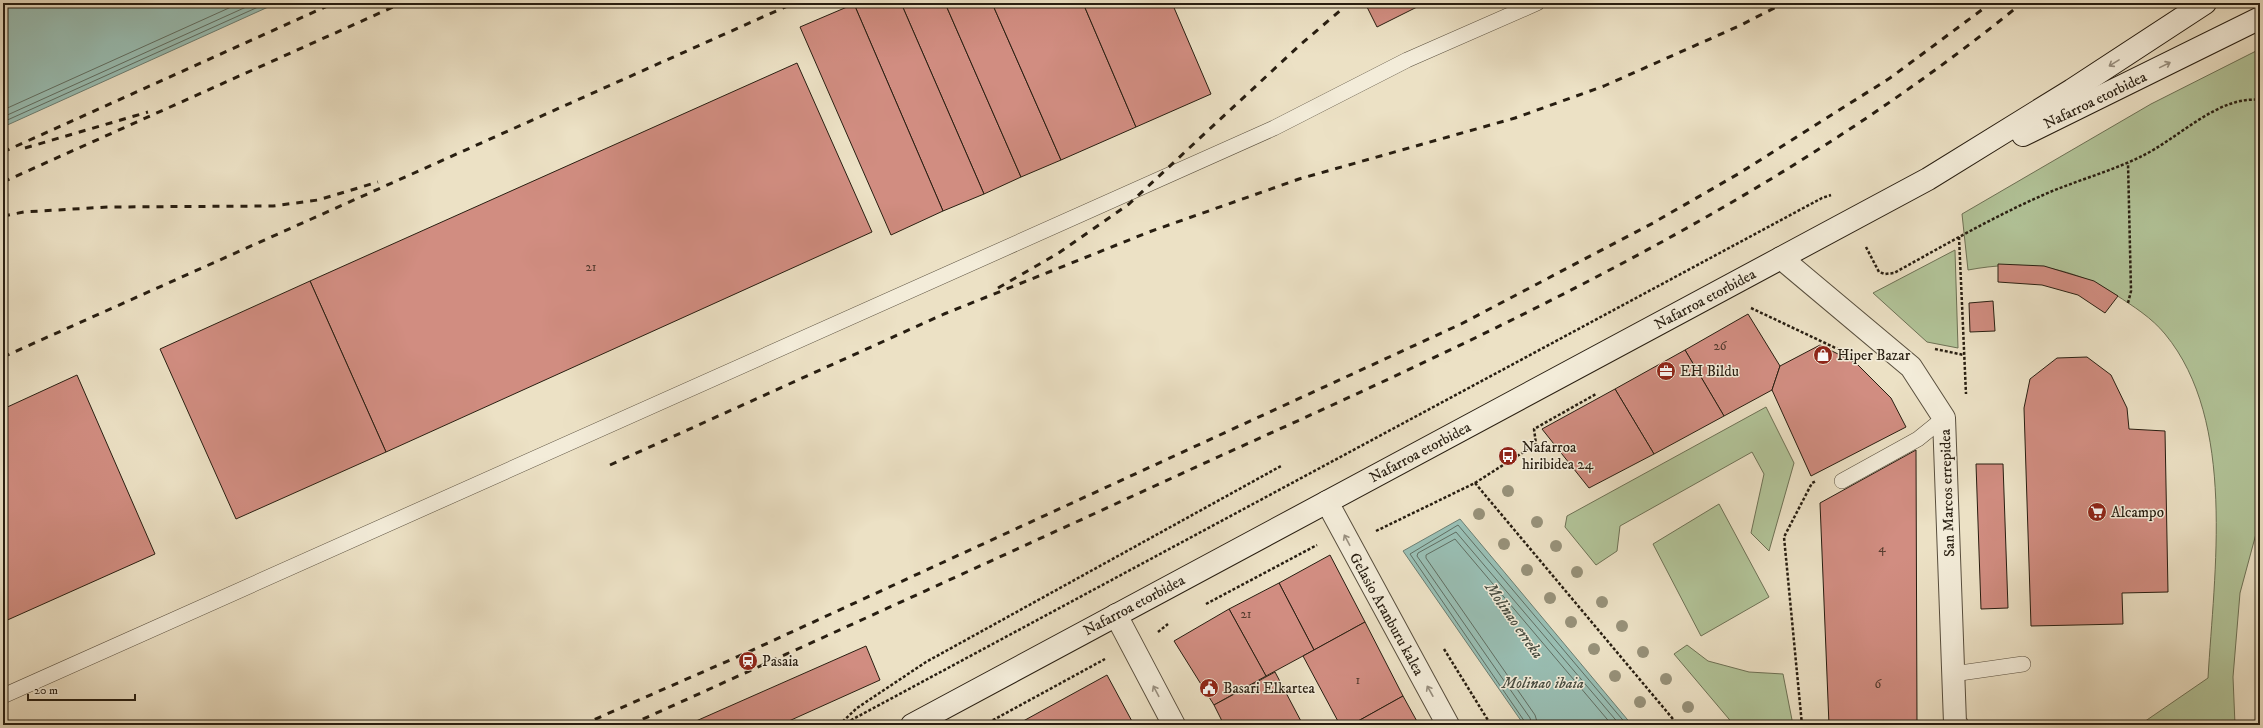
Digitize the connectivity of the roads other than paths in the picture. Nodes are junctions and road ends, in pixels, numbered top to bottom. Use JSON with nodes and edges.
{"nodes":[{"id":1,"x":1537,"y":3,"type":"edge"},
{"id":2,"x":2205,"y":3,"type":"edge"},
{"id":3,"x":2260,"y":18,"type":"edge"},
{"id":4,"x":1928,"y":179,"type":"junction"},
{"id":5,"x":1781,"y":258,"type":"junction"},
{"id":6,"x":1944,"y":418,"type":"junction"},
{"id":7,"x":1842,"y":481,"type":"dead end"},
{"id":8,"x":1327,"y":502,"type":"junction"},
{"id":9,"x":1116,"y":615,"type":"junction"},
{"id":10,"x":2023,"y":664,"type":"dead end"},
{"id":11,"x":1953,"y":674,"type":"junction"},
{"id":12,"x":3,"y":696,"type":"edge"},
{"id":13,"x":912,"y":725,"type":"edge"},
{"id":14,"x":1174,"y":725,"type":"edge"},
{"id":15,"x":1448,"y":725,"type":"edge"},
{"id":16,"x":1957,"y":725,"type":"edge"}],
"edges":[{"from":1,"to":12,"type":"lane"},
{"from":2,"to":4,"type":"main road","name":"Nafarroa etorbidea","one_way":true},
{"from":4,"to":3,"type":"main road","name":"Nafarroa etorbidea","one_way":true},
{"from":4,"to":5,"type":"main road","name":"Nafarroa etorbidea"},
{"from":5,"to":6,"type":"main road","name":"San Marcos errepidea"},
{"from":5,"to":8,"type":"main road","name":"Nafarroa etorbidea"},
{"from":6,"to":7,"type":"lane"},
{"from":6,"to":11,"type":"main road","name":"San Marcos errepidea"},
{"from":8,"to":9,"type":"main road","name":"Nafarroa etorbidea"},
{"from":15,"to":8,"type":"main road","name":"Gelasio Aranburu kalea","one_way":true},
{"from":9,"to":13,"type":"main road","name":"Nafarroa etorbidea"},
{"from":14,"to":9,"type":"main road","one_way":true},
{"from":10,"to":11,"type":"lane"},
{"from":11,"to":16,"type":"main road","name":"San Marcos errepidea"}]}
